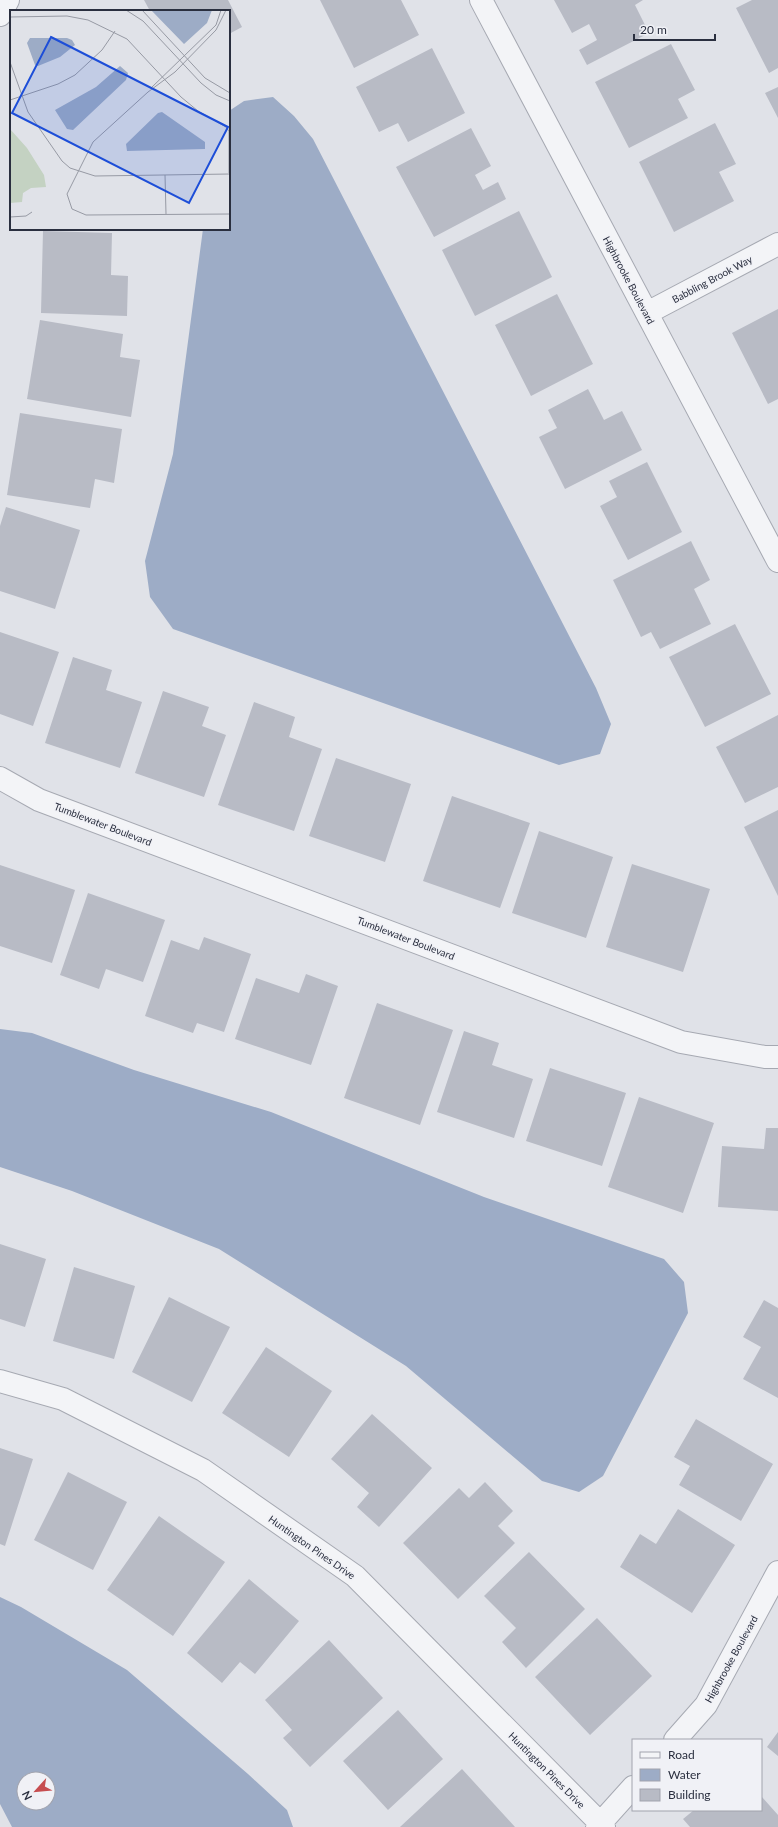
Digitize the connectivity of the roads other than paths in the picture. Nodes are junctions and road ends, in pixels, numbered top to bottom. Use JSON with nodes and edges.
{"nodes":[{"id":1,"x":8,"y":0,"type":"edge"},
{"id":2,"x":481,"y":0,"type":"edge"},
{"id":3,"x":0,"y":15,"type":"edge"},
{"id":4,"x":778,"y":244,"type":"edge"},
{"id":5,"x":647,"y":314,"type":"junction"},
{"id":6,"x":778,"y":561,"type":"edge"},
{"id":7,"x":0,"y":778,"type":"edge"},
{"id":8,"x":0,"y":792,"type":"edge"},
{"id":9,"x":39,"y":800,"type":"junction"},
{"id":10,"x":778,"y":1057,"type":"edge"},
{"id":11,"x":0,"y":1381,"type":"edge"},
{"id":12,"x":778,"y":1572,"type":"edge"},
{"id":13,"x":675,"y":1739,"type":"edge"},
{"id":14,"x":632,"y":1788,"type":"edge"},
{"id":15,"x":600,"y":1826,"type":"edge"}],
"edges":[{"from":1,"to":3,"type":"street"},
{"from":2,"to":5,"type":"street","name":"Highbrooke Boulevard"},
{"from":4,"to":5,"type":"street","name":"Babbling Brook Way"},
{"from":5,"to":6,"type":"street","name":"Highbrooke Boulevard"},
{"from":7,"to":9,"type":"street","name":"Tumblewater Boulevard"},
{"from":8,"to":9,"type":"street","name":"Tumblewater Boulevard"},
{"from":9,"to":10,"type":"street","name":"Tumblewater Boulevard"},
{"from":11,"to":15,"type":"street","name":"Huntington Pines Drive"},
{"from":12,"to":13,"type":"street","name":"Highbrooke Boulevard"},
{"from":14,"to":15,"type":"street"}]}
